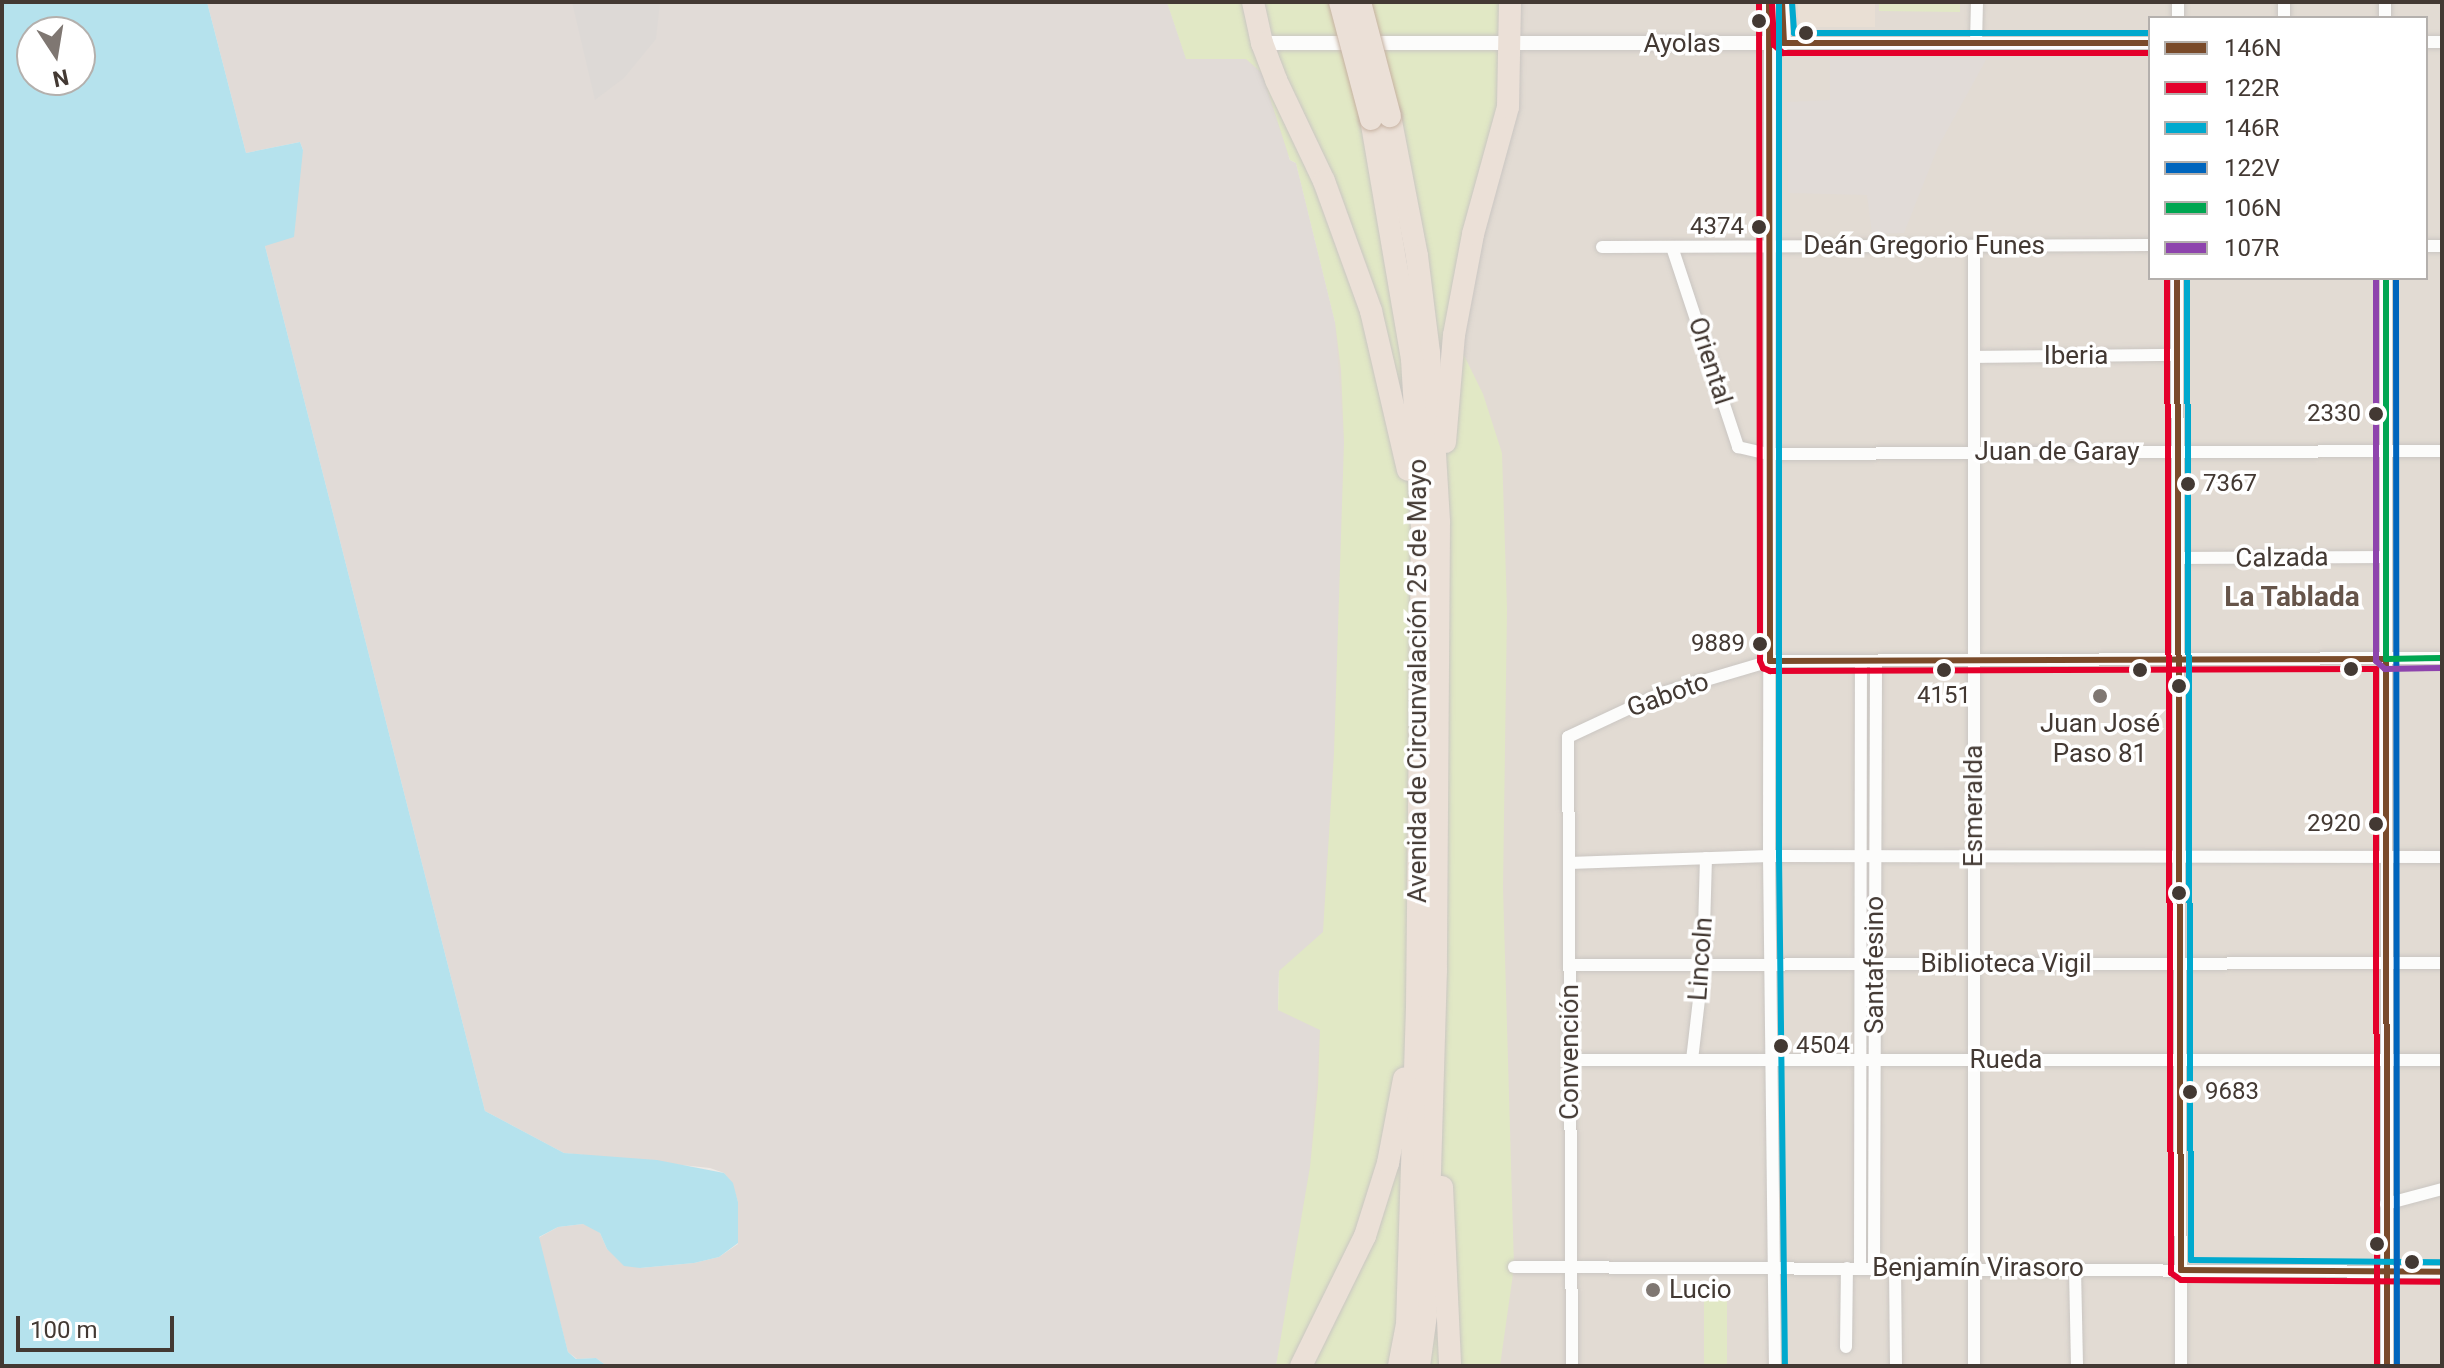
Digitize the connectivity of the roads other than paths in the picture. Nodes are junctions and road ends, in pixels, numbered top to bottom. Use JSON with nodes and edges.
{"nodes":[{"id":1,"x":1253,"y":2,"type":"edge"},
{"id":2,"x":1340,"y":2,"type":"edge"},
{"id":3,"x":1360,"y":2,"type":"edge"},
{"id":4,"x":1769,"y":2,"type":"edge"},
{"id":5,"x":1782,"y":2,"type":"edge"},
{"id":6,"x":1977,"y":2,"type":"edge"},
{"id":7,"x":1511,"y":3,"type":"edge"},
{"id":8,"x":1262,"y":43,"type":"junction"},
{"id":9,"x":1777,"y":43,"type":"junction"},
{"id":10,"x":1976,"y":43,"type":"junction"},
{"id":11,"x":2148,"y":43,"type":"edge"},
{"id":12,"x":1512,"y":44,"type":"junction"},
{"id":13,"x":1381,"y":118,"type":"junction"},
{"id":14,"x":2148,"y":245,"type":"edge"},
{"id":15,"x":1769,"y":246,"type":"junction"},
{"id":16,"x":1974,"y":246,"type":"junction"},
{"id":17,"x":1602,"y":247,"type":"dead end"},
{"id":18,"x":1672,"y":247,"type":"junction"},
{"id":19,"x":2177,"y":280,"type":"edge"},
{"id":20,"x":2386,"y":280,"type":"edge"},
{"id":21,"x":2177,"y":355,"type":"junction"},
{"id":22,"x":1974,"y":357,"type":"junction"},
{"id":23,"x":2386,"y":450,"type":"junction"},
{"id":24,"x":2442,"y":451,"type":"edge"},
{"id":25,"x":2178,"y":452,"type":"junction"},
{"id":26,"x":1975,"y":453,"type":"junction"},
{"id":27,"x":1768,"y":454,"type":"junction"},
{"id":28,"x":1430,"y":526,"type":"junction"},
{"id":29,"x":2386,"y":557,"type":"junction"},
{"id":30,"x":2178,"y":558,"type":"junction"},
{"id":31,"x":2442,"y":658,"type":"edge"},
{"id":32,"x":2386,"y":659,"type":"junction"},
{"id":33,"x":2179,"y":660,"type":"junction"},
{"id":34,"x":1770,"y":661,"type":"junction"},
{"id":35,"x":1861,"y":662,"type":"junction"},
{"id":36,"x":1876,"y":662,"type":"junction"},
{"id":37,"x":1975,"y":662,"type":"junction"},
{"id":38,"x":1568,"y":737,"type":"joint"},
{"id":39,"x":1769,"y":856,"type":"junction"},
{"id":40,"x":1861,"y":856,"type":"junction"},
{"id":41,"x":1875,"y":856,"type":"junction"},
{"id":42,"x":1974,"y":857,"type":"junction"},
{"id":43,"x":2180,"y":857,"type":"junction"},
{"id":44,"x":2386,"y":857,"type":"junction"},
{"id":45,"x":2442,"y":857,"type":"edge"},
{"id":46,"x":1706,"y":858,"type":"junction"},
{"id":47,"x":1569,"y":863,"type":"junction"},
{"id":48,"x":2181,"y":963,"type":"junction"},
{"id":49,"x":2386,"y":963,"type":"junction"},
{"id":50,"x":2442,"y":963,"type":"edge"},
{"id":51,"x":1770,"y":964,"type":"junction"},
{"id":52,"x":1868,"y":964,"type":"junction"},
{"id":53,"x":1973,"y":964,"type":"junction"},
{"id":54,"x":1570,"y":965,"type":"junction"},
{"id":55,"x":1703,"y":965,"type":"junction"},
{"id":56,"x":1417,"y":1007,"type":"junction"},
{"id":57,"x":1433,"y":1042,"type":"junction"},
{"id":58,"x":1861,"y":1059,"type":"junction"},
{"id":59,"x":1875,"y":1059,"type":"junction"},
{"id":60,"x":1570,"y":1060,"type":"junction"},
{"id":61,"x":1692,"y":1060,"type":"junction"},
{"id":62,"x":1771,"y":1060,"type":"junction"},
{"id":63,"x":1973,"y":1060,"type":"junction"},
{"id":64,"x":2182,"y":1060,"type":"junction"},
{"id":65,"x":2386,"y":1060,"type":"junction"},
{"id":66,"x":2442,"y":1060,"type":"edge"},
{"id":67,"x":2442,"y":1189,"type":"edge"},
{"id":68,"x":2386,"y":1204,"type":"junction"},
{"id":69,"x":1514,"y":1267,"type":"dead end"},
{"id":70,"x":1572,"y":1267,"type":"junction"},
{"id":71,"x":1773,"y":1267,"type":"junction"},
{"id":72,"x":1861,"y":1268,"type":"junction"},
{"id":73,"x":1895,"y":1268,"type":"junction"},
{"id":74,"x":1974,"y":1268,"type":"junction"},
{"id":75,"x":2075,"y":1269,"type":"junction"},
{"id":76,"x":2181,"y":1270,"type":"junction"},
{"id":77,"x":2386,"y":1271,"type":"junction"},
{"id":78,"x":2442,"y":1272,"type":"edge"},
{"id":79,"x":1846,"y":1347,"type":"dead end"},
{"id":80,"x":1301,"y":1366,"type":"edge"},
{"id":81,"x":1399,"y":1366,"type":"edge"},
{"id":82,"x":1419,"y":1366,"type":"edge"},
{"id":83,"x":1450,"y":1366,"type":"edge"},
{"id":84,"x":1572,"y":1366,"type":"edge"},
{"id":85,"x":1775,"y":1366,"type":"edge"},
{"id":86,"x":1896,"y":1366,"type":"edge"},
{"id":87,"x":1974,"y":1366,"type":"edge"},
{"id":88,"x":2077,"y":1366,"type":"edge"},
{"id":89,"x":2181,"y":1366,"type":"edge"},
{"id":90,"x":2387,"y":1366,"type":"edge"}],
"edges":[{"from":1,"to":8,"type":"highway"},
{"from":2,"to":13,"type":"highway","name":"Avenida de Circunvalación 25 de Mayo","bridge":true},
{"from":3,"to":13,"type":"highway","name":"Avenida de Circunvalación 25 de Mayo","bridge":true},
{"from":4,"to":9,"type":"street"},
{"from":5,"to":9,"type":"street"},
{"from":6,"to":10,"type":"street"},
{"from":7,"to":12,"type":"highway"},
{"from":8,"to":12,"type":"street","name":"Ayolas"},
{"from":8,"to":28,"type":"highway"},
{"from":9,"to":10,"type":"street","name":"Ayolas"},
{"from":9,"to":12,"type":"street","name":"Ayolas"},
{"from":9,"to":15,"type":"street"},
{"from":10,"to":11,"type":"street","name":"Ayolas"},
{"from":12,"to":28,"type":"highway"},
{"from":13,"to":28,"type":"highway","name":"Avenida de Circunvalación 25 de Mayo"},
{"from":14,"to":16,"type":"street","name":"Deán Gregorio Funes"},
{"from":15,"to":16,"type":"street","name":"Deán Gregorio Funes"},
{"from":15,"to":18,"type":"street","name":"Deán Gregorio Funes"},
{"from":15,"to":27,"type":"street"},
{"from":16,"to":22,"type":"street","name":"Esmeralda"},
{"from":17,"to":18,"type":"street","name":"Deán Gregorio Funes"},
{"from":18,"to":27,"type":"street","name":"Oriental"},
{"from":19,"to":21,"type":"street"},
{"from":20,"to":23,"type":"street"},
{"from":21,"to":22,"type":"street","name":"Iberia"},
{"from":21,"to":25,"type":"street"},
{"from":22,"to":26,"type":"street","name":"Esmeralda"},
{"from":23,"to":24,"type":"street","name":"Juan de Garay"},
{"from":23,"to":25,"type":"street","name":"Juan de Garay"},
{"from":23,"to":29,"type":"street"},
{"from":25,"to":26,"type":"street","name":"Juan de Garay"},
{"from":25,"to":30,"type":"street"},
{"from":26,"to":27,"type":"street","name":"Juan de Garay"},
{"from":26,"to":37,"type":"street","name":"Esmeralda"},
{"from":27,"to":34,"type":"street"},
{"from":28,"to":56,"type":"highway","name":"Avenida de Circunvalación 25 de Mayo"},
{"from":28,"to":57,"type":"highway","name":"Avenida de Circunvalación 25 de Mayo"},
{"from":29,"to":30,"type":"street","name":"Calzada"},
{"from":29,"to":32,"type":"street"},
{"from":30,"to":33,"type":"street"},
{"from":31,"to":32,"type":"street","name":"Gaboto"},
{"from":32,"to":33,"type":"street","name":"Gaboto"},
{"from":32,"to":44,"type":"street"},
{"from":33,"to":37,"type":"street","name":"Gaboto"},
{"from":33,"to":43,"type":"street"},
{"from":34,"to":35,"type":"street","name":"Gaboto"},
{"from":34,"to":38,"type":"street","name":"Gaboto"},
{"from":34,"to":39,"type":"street"},
{"from":35,"to":36,"type":"street","name":"Gaboto"},
{"from":35,"to":40,"type":"street","name":"Santafesino"},
{"from":36,"to":37,"type":"street","name":"Gaboto"},
{"from":36,"to":41,"type":"street","name":"Santafesino"},
{"from":37,"to":42,"type":"street","name":"Esmeralda"},
{"from":38,"to":47,"type":"street","name":"Convención"},
{"from":39,"to":40,"type":"street"},
{"from":39,"to":46,"type":"street"},
{"from":39,"to":51,"type":"street"},
{"from":40,"to":41,"type":"street"},
{"from":40,"to":52,"type":"street","name":"Santafesino"},
{"from":41,"to":42,"type":"street"},
{"from":41,"to":52,"type":"street","name":"Santafesino"},
{"from":42,"to":43,"type":"street"},
{"from":42,"to":53,"type":"street","name":"Esmeralda"},
{"from":43,"to":44,"type":"street"},
{"from":43,"to":48,"type":"street"},
{"from":44,"to":45,"type":"street"},
{"from":44,"to":49,"type":"street"},
{"from":46,"to":47,"type":"street"},
{"from":46,"to":55,"type":"street","name":"Lincoln"},
{"from":47,"to":54,"type":"street","name":"Convención"},
{"from":48,"to":49,"type":"street","name":"Biblioteca Vigil"},
{"from":48,"to":53,"type":"street","name":"Biblioteca Vigil"},
{"from":48,"to":64,"type":"street"},
{"from":49,"to":50,"type":"street","name":"Biblioteca Vigil"},
{"from":49,"to":65,"type":"street"},
{"from":51,"to":52,"type":"street","name":"Biblioteca Vigil"},
{"from":51,"to":55,"type":"street","name":"Biblioteca Vigil"},
{"from":51,"to":62,"type":"street"},
{"from":52,"to":53,"type":"street","name":"Biblioteca Vigil"},
{"from":52,"to":58,"type":"street","name":"Santafesino"},
{"from":52,"to":59,"type":"street","name":"Santafesino"},
{"from":53,"to":63,"type":"street","name":"Esmeralda"},
{"from":54,"to":55,"type":"street","name":"Biblioteca Vigil"},
{"from":54,"to":60,"type":"street","name":"Convención"},
{"from":55,"to":61,"type":"street","name":"Lincoln"},
{"from":56,"to":80,"type":"highway"},
{"from":56,"to":81,"type":"highway","name":"Avenida de Circunvalación 25 de Mayo"},
{"from":57,"to":82,"type":"highway","name":"Avenida de Circunvalación 25 de Mayo"},
{"from":57,"to":83,"type":"highway"},
{"from":58,"to":59,"type":"street","name":"Rueda"},
{"from":58,"to":62,"type":"street","name":"Rueda"},
{"from":58,"to":72,"type":"street","name":"Santafesino"},
{"from":59,"to":63,"type":"street","name":"Rueda"},
{"from":59,"to":72,"type":"street","name":"Santafesino"},
{"from":60,"to":61,"type":"street","name":"Rueda"},
{"from":60,"to":70,"type":"street","name":"Convención"},
{"from":61,"to":62,"type":"street","name":"Rueda"},
{"from":62,"to":71,"type":"street"},
{"from":63,"to":64,"type":"street","name":"Rueda"},
{"from":63,"to":74,"type":"street","name":"Esmeralda"},
{"from":64,"to":65,"type":"street","name":"Rueda"},
{"from":64,"to":76,"type":"street"},
{"from":65,"to":66,"type":"street","name":"Rueda"},
{"from":65,"to":68,"type":"street"},
{"from":67,"to":68,"type":"street"},
{"from":68,"to":77,"type":"street"},
{"from":69,"to":70,"type":"street","name":"Benjamín Virasoro"},
{"from":70,"to":71,"type":"street","name":"Benjamín Virasoro"},
{"from":70,"to":84,"type":"street","name":"Convención"},
{"from":71,"to":72,"type":"street","name":"Benjamín Virasoro"},
{"from":71,"to":85,"type":"street"},
{"from":72,"to":73,"type":"street","name":"Benjamín Virasoro"},
{"from":72,"to":79,"type":"street","name":"Santafesino"},
{"from":73,"to":74,"type":"street","name":"Benjamín Virasoro"},
{"from":73,"to":86,"type":"street"},
{"from":74,"to":75,"type":"street","name":"Benjamín Virasoro"},
{"from":74,"to":87,"type":"street","name":"Esmeralda"},
{"from":75,"to":76,"type":"street","name":"Benjamín Virasoro"},
{"from":75,"to":88,"type":"street"},
{"from":76,"to":77,"type":"street","name":"Benjamín Virasoro"},
{"from":76,"to":89,"type":"street"},
{"from":77,"to":78,"type":"street","name":"Benjamín Virasoro"},
{"from":77,"to":90,"type":"street"}]}
